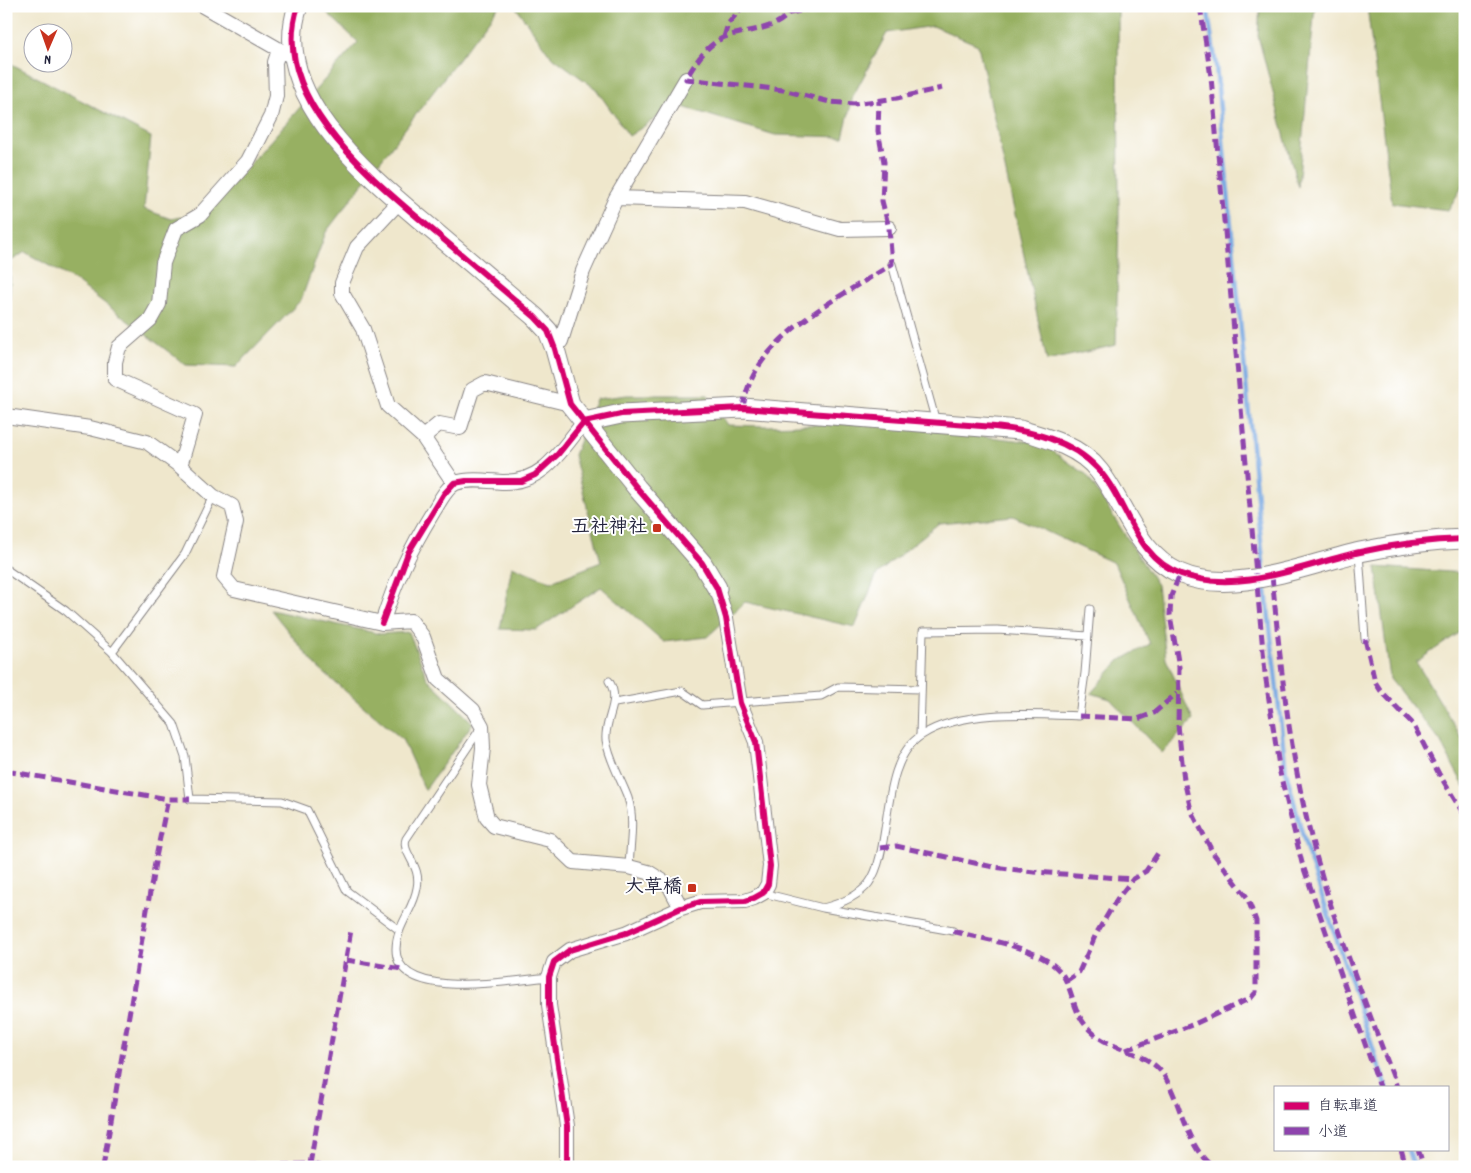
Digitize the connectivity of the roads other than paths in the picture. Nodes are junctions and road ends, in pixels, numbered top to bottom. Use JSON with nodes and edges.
{"nodes":[{"id":1,"x":203,"y":6,"type":"edge"},
{"id":2,"x":298,"y":6,"type":"edge"},
{"id":3,"x":286,"y":54,"type":"junction"},
{"id":4,"x":686,"y":79,"type":"dead end"},
{"id":5,"x":616,"y":198,"type":"junction"},
{"id":6,"x":399,"y":202,"type":"junction"},
{"id":7,"x":889,"y":228,"type":"dead end"},
{"id":8,"x":892,"y":264,"type":"dead end"},
{"id":9,"x":555,"y":348,"type":"junction"},
{"id":10,"x":570,"y":404,"type":"junction"},
{"id":11,"x":6,"y":416,"type":"edge"},
{"id":12,"x":584,"y":422,"type":"junction"},
{"id":13,"x":936,"y":422,"type":"junction"},
{"id":14,"x":423,"y":437,"type":"junction"},
{"id":15,"x":180,"y":466,"type":"junction"},
{"id":16,"x":454,"y":484,"type":"junction"},
{"id":17,"x":213,"y":496,"type":"junction"},
{"id":18,"x":1465,"y":539,"type":"edge"},
{"id":19,"x":1359,"y":552,"type":"junction"},
{"id":20,"x":6,"y":569,"type":"edge"},
{"id":21,"x":717,"y":588,"type":"joint"},
{"id":22,"x":1090,"y":609,"type":"dead end"},
{"id":23,"x":382,"y":623,"type":"junction"},
{"id":24,"x":1088,"y":636,"type":"junction"},
{"id":25,"x":1365,"y":639,"type":"dead end"},
{"id":26,"x":112,"y":652,"type":"junction"},
{"id":27,"x":609,"y":681,"type":"dead end"},
{"id":28,"x":920,"y":689,"type":"junction"},
{"id":29,"x":614,"y":703,"type":"junction"},
{"id":30,"x":740,"y":703,"type":"junction"},
{"id":31,"x":482,"y":726,"type":"junction"},
{"id":32,"x":920,"y":736,"type":"junction"},
{"id":33,"x":629,"y":866,"type":"junction"},
{"id":34,"x":763,"y":893,"type":"junction"},
{"id":35,"x":680,"y":908,"type":"junction"},
{"id":36,"x":823,"y":908,"type":"junction"},
{"id":37,"x":399,"y":930,"type":"junction"},
{"id":38,"x":953,"y":931,"type":"dead end"},
{"id":39,"x":549,"y":977,"type":"junction"},
{"id":40,"x":567,"y":1167,"type":"edge"}],
"edges":[{"from":1,"to":3,"type":"street"},
{"from":2,"to":3,"type":"street"},
{"from":3,"to":6,"type":"street"},
{"from":3,"to":15,"type":"street"},
{"from":4,"to":5,"type":"street"},
{"from":5,"to":7,"type":"street"},
{"from":5,"to":9,"type":"street"},
{"from":6,"to":9,"type":"street"},
{"from":6,"to":14,"type":"street"},
{"from":8,"to":13,"type":"lane"},
{"from":9,"to":10,"type":"street"},
{"from":10,"to":12,"type":"street"},
{"from":10,"to":14,"type":"street"},
{"from":11,"to":15,"type":"street"},
{"from":12,"to":13,"type":"street"},
{"from":12,"to":16,"type":"street"},
{"from":12,"to":21,"type":"street"},
{"from":13,"to":19,"type":"street"},
{"from":14,"to":16,"type":"street"},
{"from":15,"to":17,"type":"street"},
{"from":16,"to":23,"type":"street"},
{"from":17,"to":23,"type":"street"},
{"from":17,"to":26,"type":"lane"},
{"from":18,"to":19,"type":"street"},
{"from":19,"to":25,"type":"lane"},
{"from":20,"to":26,"type":"lane"},
{"from":21,"to":30,"type":"street"},
{"from":22,"to":24,"type":"lane"},
{"from":23,"to":31,"type":"street"},
{"from":24,"to":28,"type":"lane"},
{"from":24,"to":32,"type":"lane"},
{"from":26,"to":37,"type":"lane"},
{"from":27,"to":29,"type":"lane"},
{"from":28,"to":30,"type":"lane"},
{"from":28,"to":32,"type":"lane"},
{"from":29,"to":30,"type":"lane"},
{"from":29,"to":33,"type":"lane"},
{"from":30,"to":34,"type":"street"},
{"from":31,"to":33,"type":"street"},
{"from":31,"to":37,"type":"lane"},
{"from":32,"to":36,"type":"lane"},
{"from":33,"to":35,"type":"street"},
{"from":34,"to":35,"type":"street"},
{"from":34,"to":36,"type":"lane"},
{"from":35,"to":39,"type":"street"},
{"from":36,"to":38,"type":"lane"},
{"from":37,"to":39,"type":"lane"},
{"from":39,"to":40,"type":"street"}]}
